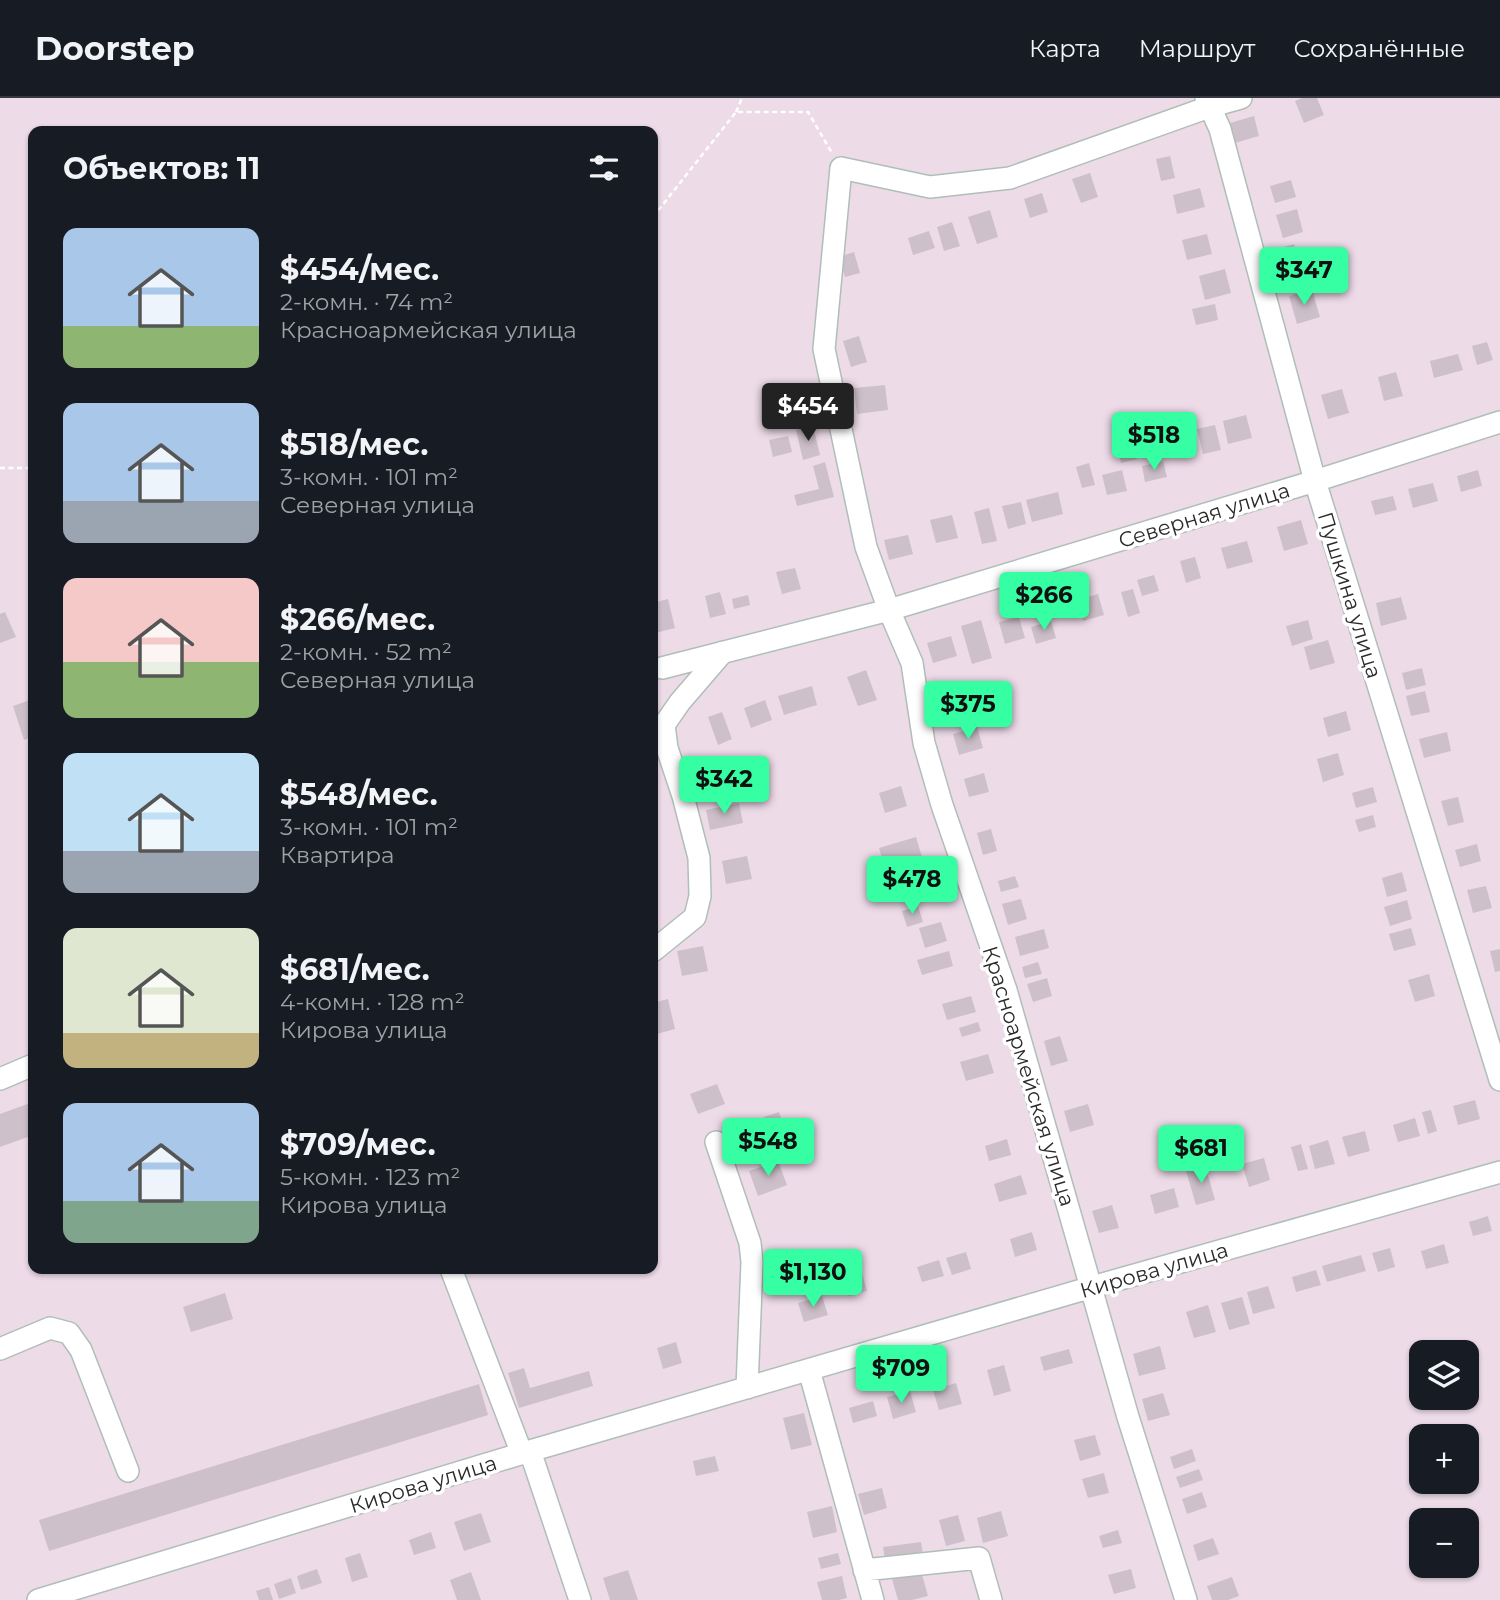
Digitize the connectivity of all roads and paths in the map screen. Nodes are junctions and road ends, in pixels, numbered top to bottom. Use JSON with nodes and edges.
{"nodes":[{"id":1,"x":741,"y":98,"type":"edge"},
{"id":2,"x":1241,"y":98,"type":"edge"},
{"id":3,"x":1208,"y":103,"type":"edge"},
{"id":4,"x":736,"y":112,"type":"junction"},
{"id":5,"x":841,"y":168,"type":"junction"},
{"id":6,"x":658,"y":211,"type":"edge"},
{"id":7,"x":1500,"y":422,"type":"edge"},
{"id":8,"x":0,"y":468,"type":"edge"},
{"id":9,"x":28,"y":468,"type":"edge"},
{"id":10,"x":1314,"y":481,"type":"junction"},
{"id":11,"x":889,"y":610,"type":"junction"},
{"id":12,"x":723,"y":652,"type":"junction"},
{"id":13,"x":662,"y":668,"type":"dead end"},
{"id":14,"x":658,"y":947,"type":"edge"},
{"id":15,"x":28,"y":1067,"type":"edge"},
{"id":16,"x":0,"y":1079,"type":"edge"},
{"id":17,"x":1500,"y":1080,"type":"edge"},
{"id":18,"x":716,"y":1142,"type":"dead end"},
{"id":19,"x":1500,"y":1172,"type":"edge"},
{"id":20,"x":453,"y":1274,"type":"edge"},
{"id":21,"x":1092,"y":1287,"type":"junction"},
{"id":22,"x":0,"y":1349,"type":"edge"},
{"id":23,"x":809,"y":1370,"type":"junction"},
{"id":24,"x":747,"y":1388,"type":"junction"},
{"id":25,"x":526,"y":1452,"type":"junction"},
{"id":26,"x":128,"y":1471,"type":"dead end"},
{"id":27,"x":864,"y":1570,"type":"junction"},
{"id":28,"x":93,"y":1592,"type":"edge"},
{"id":29,"x":38,"y":1600,"type":"edge"},
{"id":30,"x":580,"y":1600,"type":"edge"},
{"id":31,"x":873,"y":1600,"type":"edge"},
{"id":32,"x":991,"y":1600,"type":"edge"},
{"id":33,"x":1186,"y":1600,"type":"edge"}],
"edges":[{"from":1,"to":4,"type":"path"},
{"from":2,"to":3,"type":"street"},
{"from":3,"to":5,"type":"street"},
{"from":3,"to":10,"type":"street","name":"Пушкина улица"},
{"from":4,"to":5,"type":"path"},
{"from":4,"to":6,"type":"path"},
{"from":5,"to":11,"type":"street","name":"Красноармейская улица"},
{"from":7,"to":10,"type":"street","name":"Северная улица"},
{"from":8,"to":9,"type":"path"},
{"from":10,"to":11,"type":"street","name":"Северная улица"},
{"from":10,"to":17,"type":"street","name":"Пушкина улица"},
{"from":11,"to":12,"type":"street","name":"Северная улица"},
{"from":11,"to":21,"type":"street","name":"Красноармейская улица"},
{"from":12,"to":13,"type":"street","name":"Северная улица"},
{"from":12,"to":14,"type":"street"},
{"from":15,"to":16,"type":"street"},
{"from":18,"to":24,"type":"street"},
{"from":19,"to":21,"type":"street","name":"Кирова улица"},
{"from":20,"to":25,"type":"street"},
{"from":21,"to":23,"type":"street","name":"Кирова улица"},
{"from":21,"to":33,"type":"street","name":"Красноармейская улица"},
{"from":22,"to":26,"type":"street"},
{"from":23,"to":24,"type":"street","name":"Кирова улица"},
{"from":23,"to":27,"type":"street"},
{"from":24,"to":25,"type":"street","name":"Кирова улица"},
{"from":25,"to":28,"type":"street","name":"Кирова улица"},
{"from":25,"to":30,"type":"street"},
{"from":27,"to":31,"type":"street"},
{"from":27,"to":32,"type":"street"},
{"from":28,"to":29,"type":"street","name":"Кирова улица"}]}
